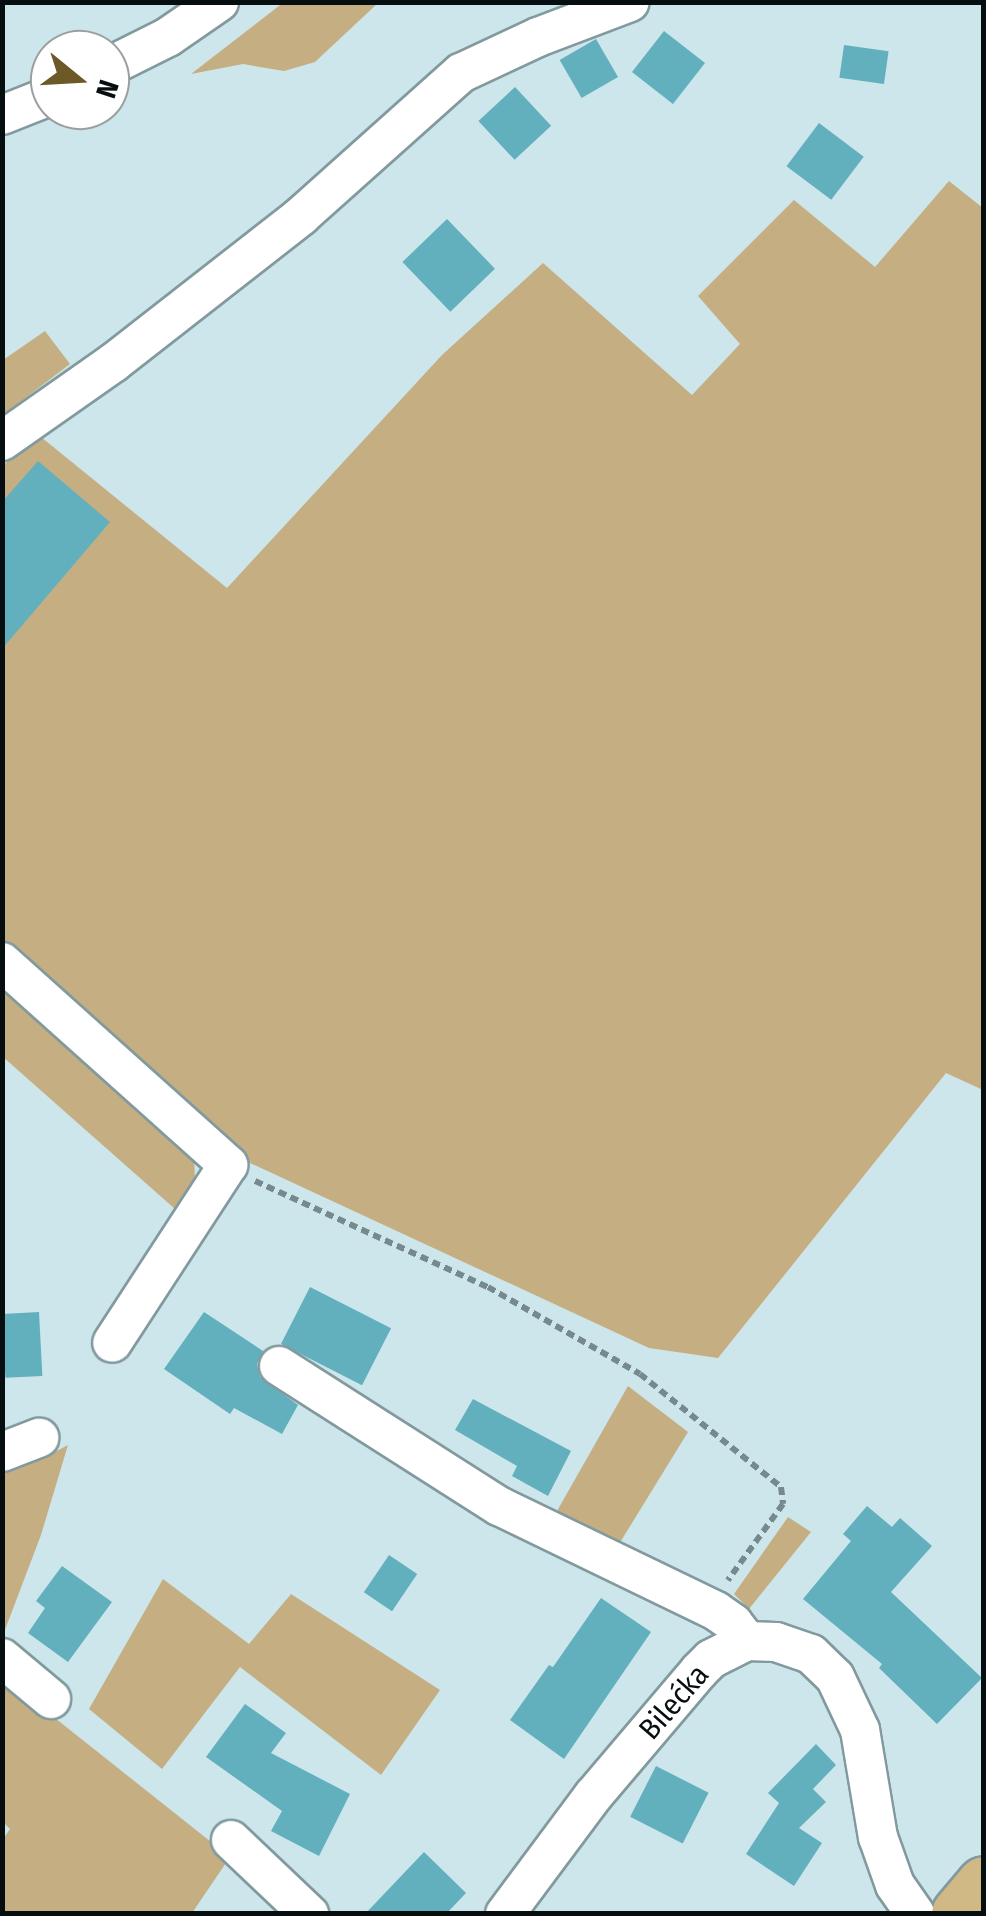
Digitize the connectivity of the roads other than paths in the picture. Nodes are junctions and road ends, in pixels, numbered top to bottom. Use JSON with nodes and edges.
{"nodes":[{"id":1,"x":218,"y":2,"type":"edge"},
{"id":2,"x":630,"y":2,"type":"edge"},
{"id":3,"x":130,"y":56,"type":"edge"},
{"id":4,"x":30,"y":104,"type":"edge"},
{"id":5,"x":2,"y":114,"type":"edge"},
{"id":6,"x":2,"y":441,"type":"edge"},
{"id":7,"x":2,"y":962,"type":"edge"},
{"id":8,"x":112,"y":1343,"type":"dead end"},
{"id":9,"x":278,"y":1366,"type":"dead end"},
{"id":10,"x":40,"y":1438,"type":"dead end"},
{"id":11,"x":2,"y":1452,"type":"edge"},
{"id":12,"x":748,"y":1641,"type":"junction"},
{"id":13,"x":2,"y":1658,"type":"edge"},
{"id":14,"x":52,"y":1698,"type":"dead end"},
{"id":15,"x":231,"y":1840,"type":"dead end"},
{"id":16,"x":984,"y":1884,"type":"edge"},
{"id":17,"x":309,"y":1914,"type":"edge"},
{"id":18,"x":505,"y":1914,"type":"edge"},
{"id":19,"x":914,"y":1914,"type":"edge"},
{"id":20,"x":958,"y":1914,"type":"edge"}],
"edges":[{"from":1,"to":3,"type":"street"},
{"from":2,"to":6,"type":"street"},
{"from":4,"to":5,"type":"street"},
{"from":7,"to":8,"type":"street"},
{"from":9,"to":12,"type":"street"},
{"from":10,"to":11,"type":"street"},
{"from":12,"to":18,"type":"street","name":"Bilećka"},
{"from":12,"to":19,"type":"street"},
{"from":13,"to":14,"type":"street"},
{"from":15,"to":17,"type":"street"},
{"from":16,"to":20,"type":"main road"}]}
